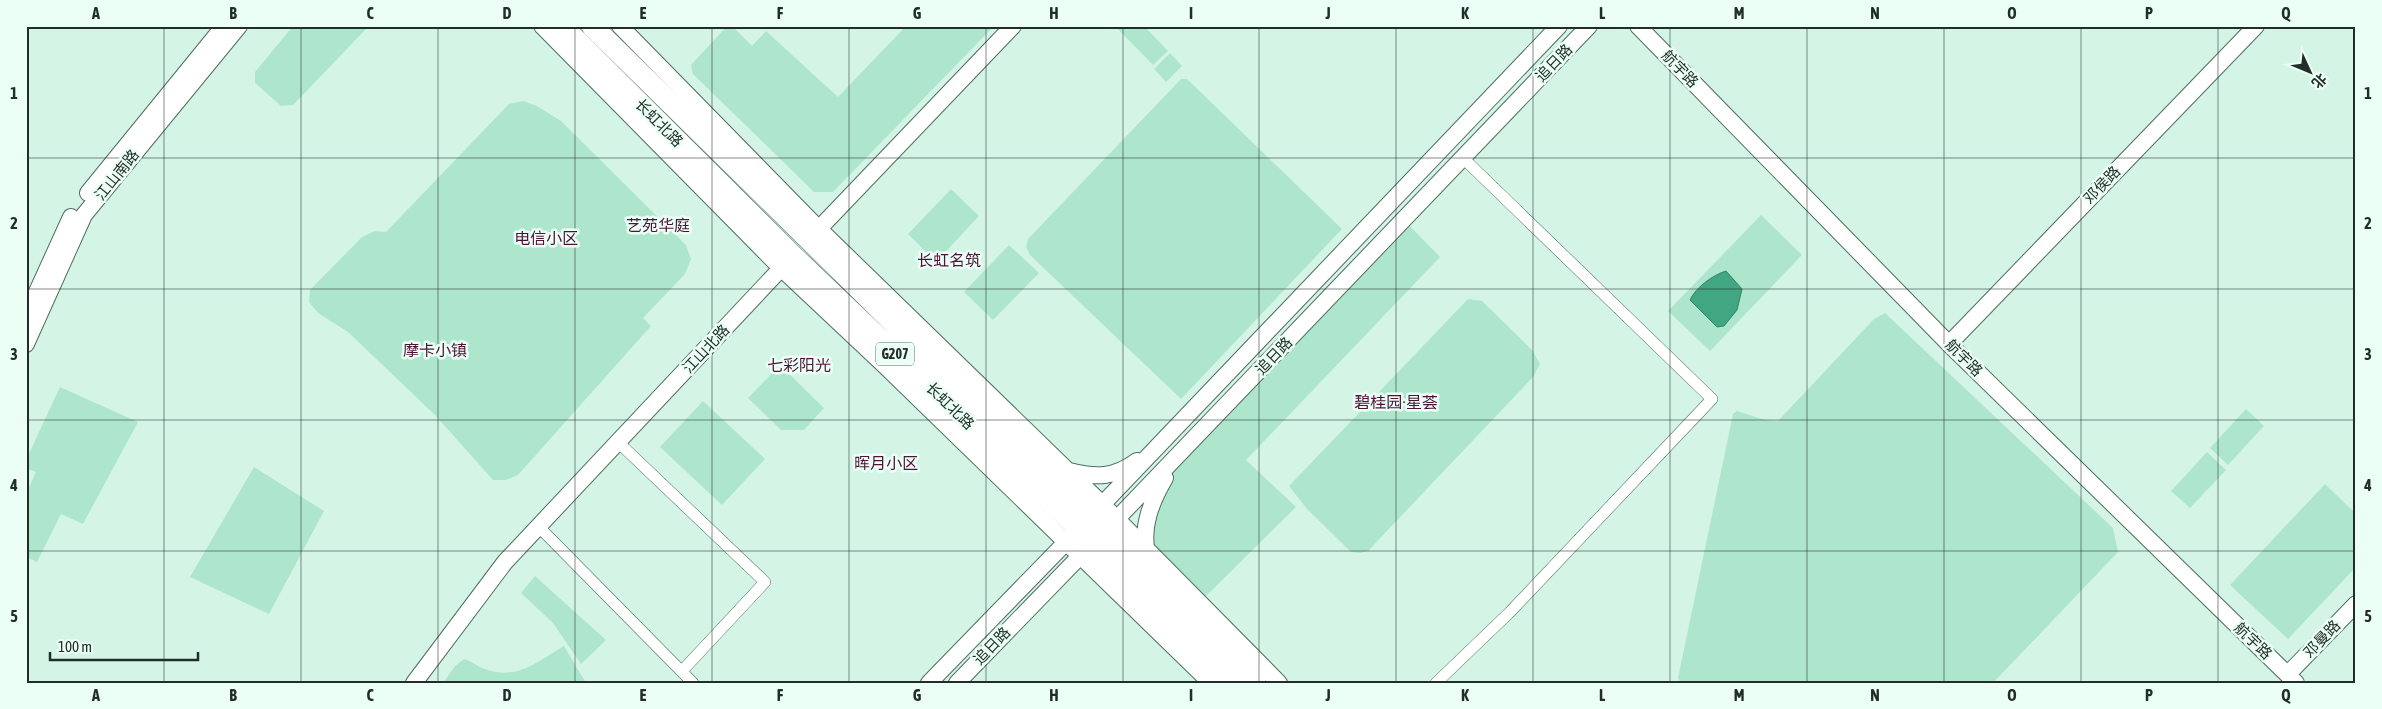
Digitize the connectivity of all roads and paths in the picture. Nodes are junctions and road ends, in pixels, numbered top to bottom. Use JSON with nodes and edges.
{"nodes":[{"id":1,"x":224,"y":26,"type":"edge"},
{"id":2,"x":239,"y":26,"type":"edge"},
{"id":3,"x":542,"y":26,"type":"edge"},
{"id":4,"x":562,"y":26,"type":"edge"},
{"id":5,"x":592,"y":26,"type":"edge"},
{"id":6,"x":620,"y":26,"type":"edge"},
{"id":7,"x":1013,"y":26,"type":"edge"},
{"id":8,"x":1559,"y":26,"type":"edge"},
{"id":9,"x":1589,"y":26,"type":"edge"},
{"id":10,"x":1638,"y":26,"type":"edge"},
{"id":11,"x":2256,"y":26,"type":"edge"},
{"id":12,"x":1463,"y":158,"type":"junction"},
{"id":13,"x":813,"y":234,"type":"junction"},
{"id":14,"x":787,"y":262,"type":"junction"},
{"id":15,"x":26,"y":316,"type":"edge"},
{"id":16,"x":26,"y":344,"type":"edge"},
{"id":17,"x":1949,"y":344,"type":"junction"},
{"id":18,"x":1163,"y":441,"type":"junction"},
{"id":19,"x":618,"y":442,"type":"junction"},
{"id":20,"x":1181,"y":452,"type":"junction"},
{"id":21,"x":1033,"y":460,"type":"junction"},
{"id":22,"x":1068,"y":470,"type":"junction"},
{"id":23,"x":538,"y":526,"type":"junction"},
{"id":24,"x":1091,"y":531,"type":"junction"},
{"id":25,"x":1146,"y":548,"type":"junction"},
{"id":26,"x":1173,"y":600,"type":"junction"},
{"id":27,"x":2356,"y":604,"type":"edge"},
{"id":28,"x":682,"y":671,"type":"junction"},
{"id":29,"x":2288,"y":680,"type":"edge"},
{"id":30,"x":414,"y":683,"type":"edge"},
{"id":31,"x":694,"y":683,"type":"edge"},
{"id":32,"x":929,"y":683,"type":"edge"},
{"id":33,"x":957,"y":683,"type":"edge"},
{"id":34,"x":1211,"y":683,"type":"edge"},
{"id":35,"x":1228,"y":683,"type":"edge"},
{"id":36,"x":1255,"y":683,"type":"edge"},
{"id":37,"x":1279,"y":683,"type":"edge"},
{"id":38,"x":1436,"y":683,"type":"edge"}],
"edges":[{"from":1,"to":15,"type":"street","name":"江山南路"},
{"from":2,"to":16,"type":"street","name":"江山南路"},
{"from":3,"to":14,"type":"street"},
{"from":4,"to":14,"type":"highway","name":"长虹北路","number":"G207"},
{"from":5,"to":13,"type":"highway","name":"长虹北路","number":"G207"},
{"from":6,"to":13,"type":"street"},
{"from":7,"to":13,"type":"street","name":"江山北路"},
{"from":8,"to":18,"type":"street","name":"追日路"},
{"from":9,"to":12,"type":"street","name":"追日路"},
{"from":10,"to":17,"type":"street","name":"航宇路"},
{"from":11,"to":17,"type":"street","name":"邓侯路"},
{"from":12,"to":20,"type":"street","name":"追日路"},
{"from":12,"to":38,"type":"street"},
{"from":13,"to":14,"type":"street","name":"江山北路"},
{"from":13,"to":21,"type":"highway","name":"长虹北路","number":"G207"},
{"from":13,"to":22,"type":"street"},
{"from":14,"to":19,"type":"street","name":"江山北路"},
{"from":14,"to":24,"type":"highway","name":"长虹北路","number":"G207"},
{"from":17,"to":29,"type":"street","name":"航宇路"},
{"from":18,"to":22,"type":"street"},
{"from":18,"to":24,"type":"street","name":"追日路"},
{"from":19,"to":23,"type":"street","name":"江山北路"},
{"from":19,"to":28,"type":"street"},
{"from":20,"to":24,"type":"street","name":"追日路"},
{"from":20,"to":25,"type":"street"},
{"from":21,"to":22,"type":"street"},
{"from":21,"to":24,"type":"highway","name":"长虹北路","number":"G207"},
{"from":22,"to":24,"type":"street"},
{"from":23,"to":28,"type":"street"},
{"from":23,"to":30,"type":"street","name":"江山北路"},
{"from":24,"to":25,"type":"street"},
{"from":24,"to":26,"type":"highway","name":"长虹北路","number":"G207"},
{"from":24,"to":32,"type":"street","name":"追日路"},
{"from":24,"to":33,"type":"street","name":"追日路"},
{"from":24,"to":34,"type":"street"},
{"from":24,"to":35,"type":"highway","name":"长虹北路","number":"G207"},
{"from":25,"to":26,"type":"street"},
{"from":25,"to":37,"type":"street"},
{"from":26,"to":36,"type":"highway","name":"长虹北路","number":"G207"},
{"from":27,"to":29,"type":"street","name":"邓曼路"},
{"from":28,"to":31,"type":"street"}]}
